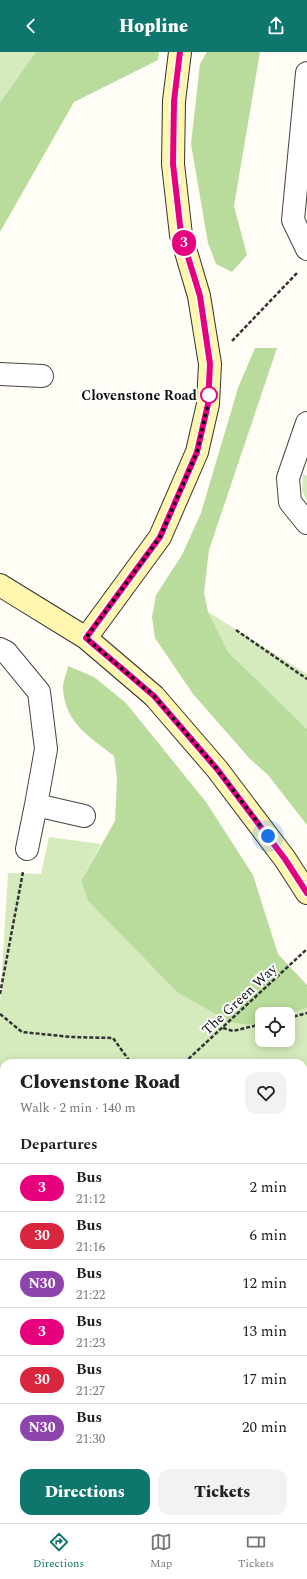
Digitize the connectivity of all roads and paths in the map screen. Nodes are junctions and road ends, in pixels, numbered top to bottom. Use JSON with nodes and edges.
{"nodes":[{"id":1,"x":180,"y":52,"type":"edge"},
{"id":2,"x":307,"y":73,"type":"edge"},
{"id":3,"x":304,"y":259,"type":"edge"},
{"id":4,"x":210,"y":364,"type":"junction"},
{"id":5,"x":0,"y":374,"type":"edge"},
{"id":6,"x":42,"y":376,"type":"dead end"},
{"id":7,"x":307,"y":423,"type":"edge"},
{"id":8,"x":307,"y":523,"type":"edge"},
{"id":9,"x":0,"y":585,"type":"edge"},
{"id":10,"x":236,"y":630,"type":"dead end"},
{"id":11,"x":86,"y":638,"type":"junction"},
{"id":12,"x":0,"y":649,"type":"edge"},
{"id":13,"x":307,"y":679,"type":"edge"},
{"id":14,"x":36,"y":805,"type":"junction"},
{"id":15,"x":84,"y":816,"type":"dead end"},
{"id":16,"x":27,"y":849,"type":"joint"},
{"id":17,"x":307,"y":893,"type":"edge"},
{"id":18,"x":307,"y":949,"type":"edge"},
{"id":19,"x":0,"y":994,"type":"edge"},
{"id":20,"x":307,"y":1013,"type":"edge"},
{"id":21,"x":0,"y":1014,"type":"edge"},
{"id":22,"x":295,"y":1016,"type":"edge"},
{"id":23,"x":255,"y":1026,"type":"edge"},
{"id":24,"x":223,"y":1028,"type":"junction"},
{"id":25,"x":128,"y":1059,"type":"edge"},
{"id":26,"x":188,"y":1059,"type":"edge"}],
"edges":[{"from":1,"to":4,"type":"street"},
{"from":2,"to":3,"type":"street"},
{"from":3,"to":4,"type":"path"},
{"from":4,"to":11,"type":"street"},
{"from":5,"to":6,"type":"street"},
{"from":7,"to":8,"type":"street"},
{"from":9,"to":11,"type":"street"},
{"from":10,"to":13,"type":"path"},
{"from":11,"to":17,"type":"street"},
{"from":12,"to":14,"type":"street"},
{"from":14,"to":15,"type":"street"},
{"from":14,"to":16,"type":"street"},
{"from":16,"to":19,"type":"path"},
{"from":18,"to":24,"type":"path","name":"The Green Way"},
{"from":20,"to":22,"type":"path"},
{"from":21,"to":25,"type":"path"},
{"from":23,"to":24,"type":"path"},
{"from":24,"to":26,"type":"path","name":"The Green Way"}]}
